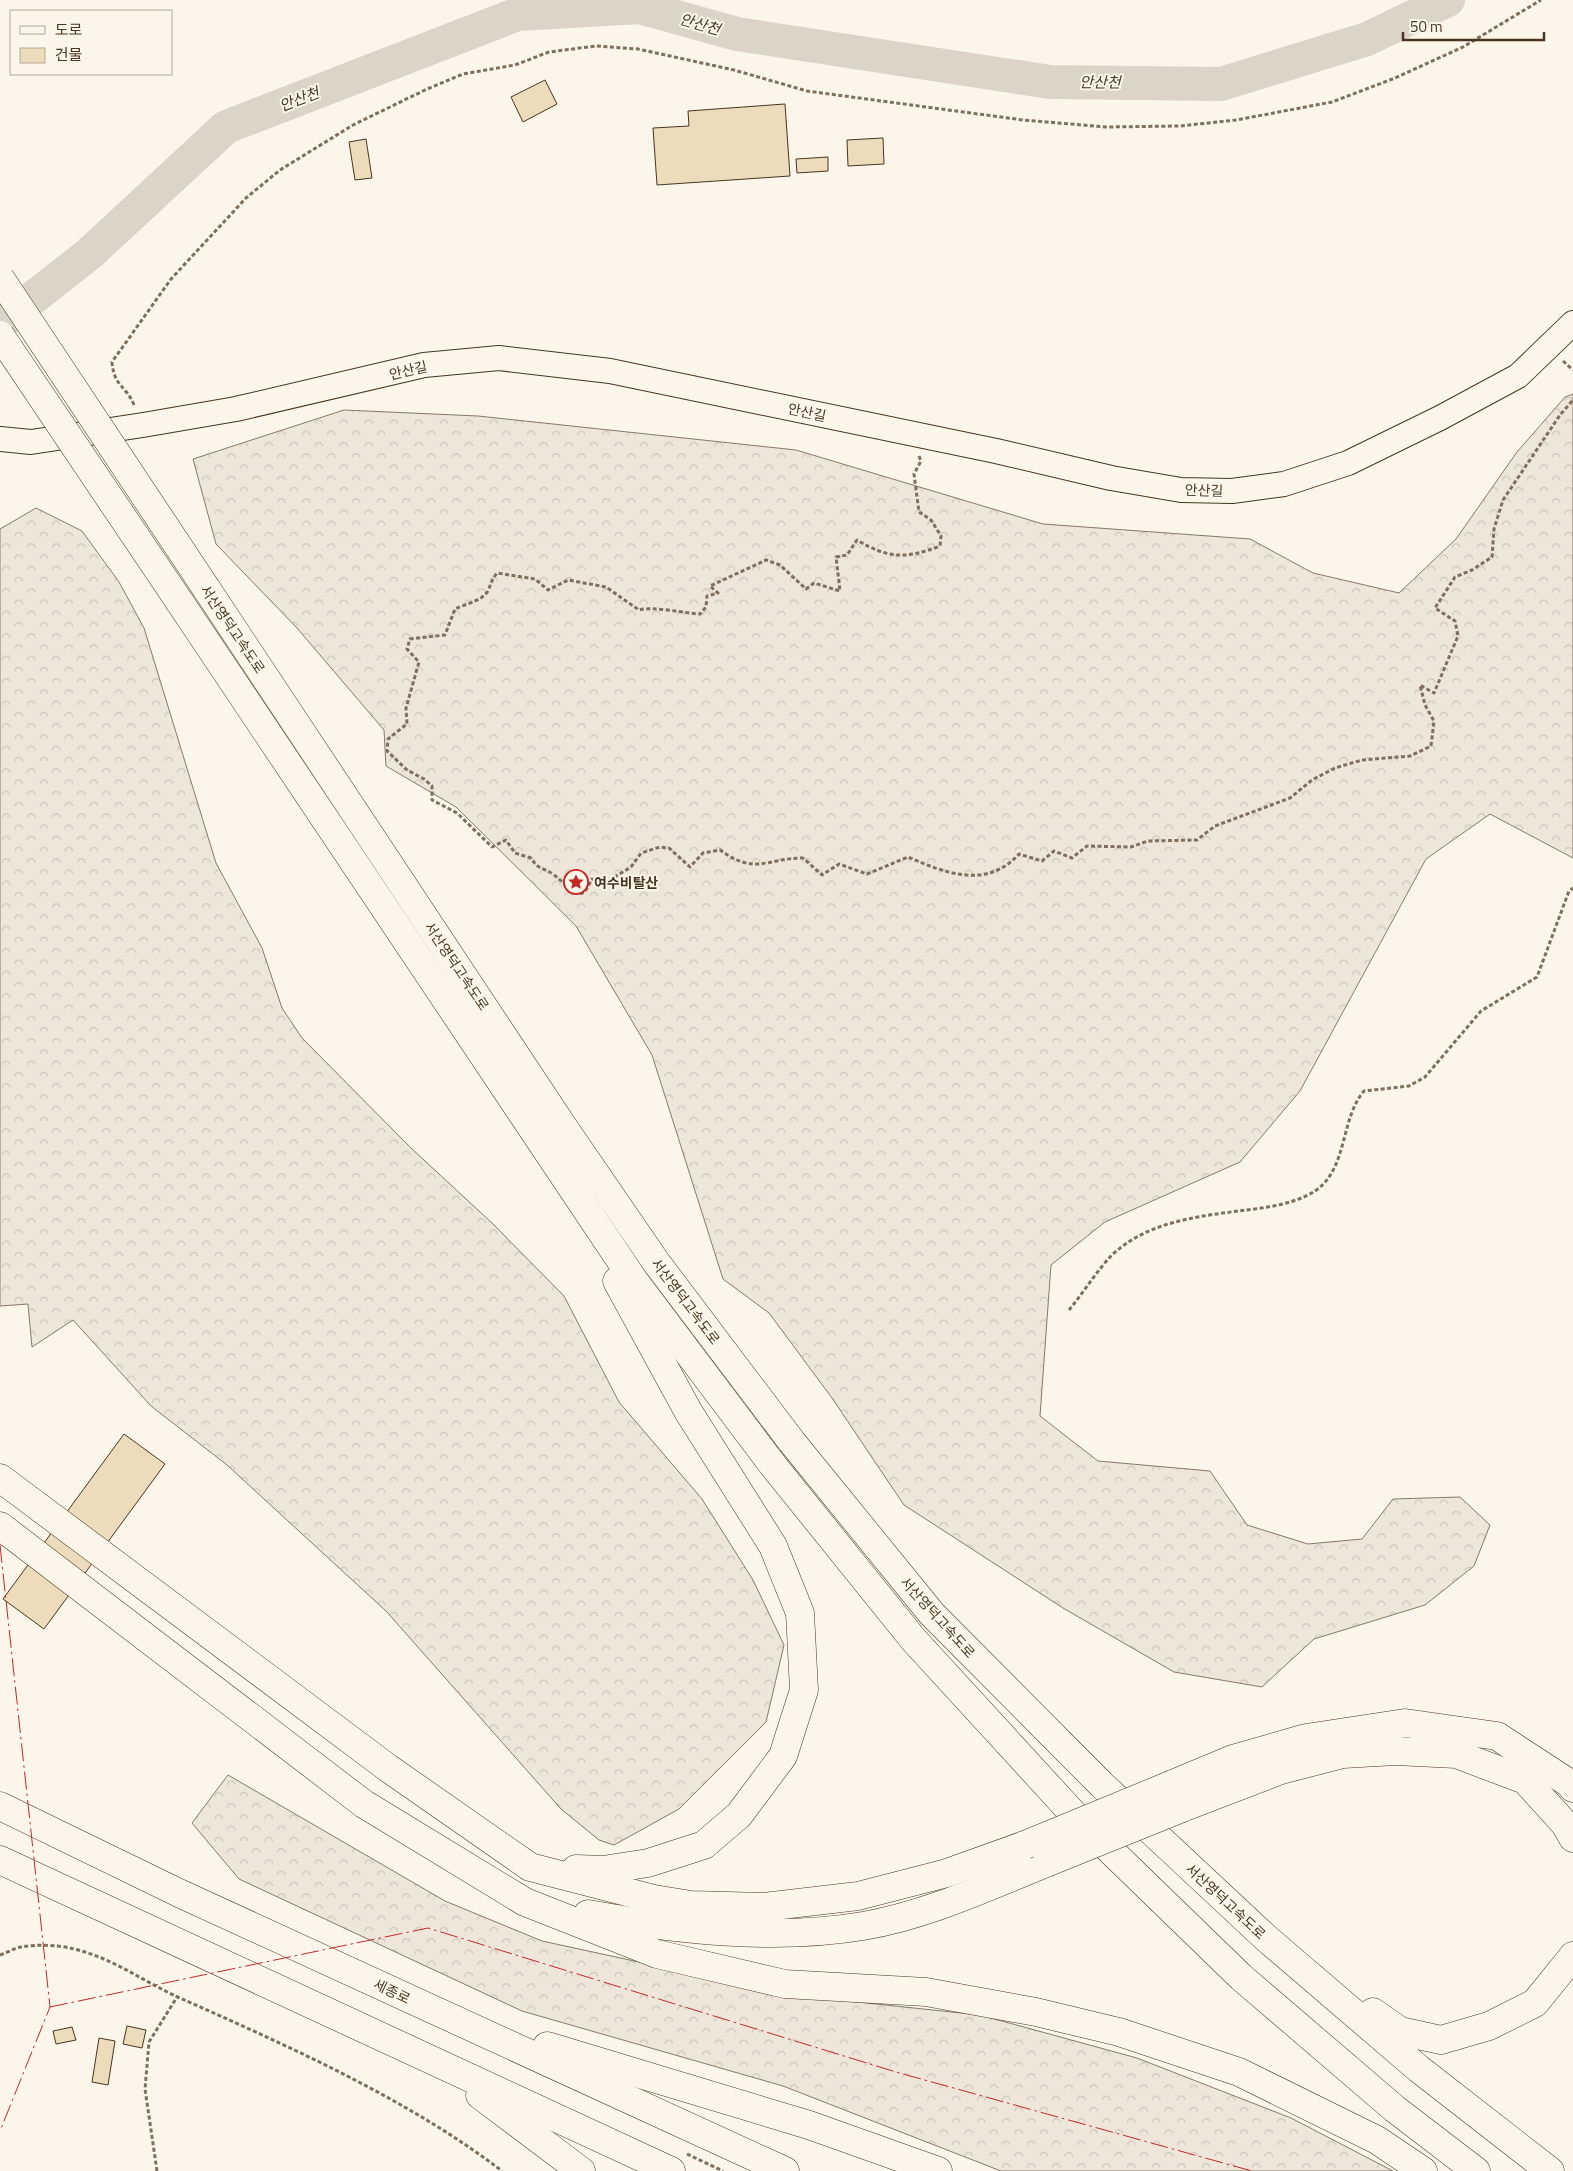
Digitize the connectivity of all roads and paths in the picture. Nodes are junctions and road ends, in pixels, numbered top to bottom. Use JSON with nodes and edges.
{"nodes":[{"id":1,"x":1540,"y":0,"type":"edge"},
{"id":2,"x":0,"y":278,"type":"edge"},
{"id":3,"x":1573,"y":323,"type":"edge"},
{"id":4,"x":0,"y":335,"type":"edge"},
{"id":5,"x":1573,"y":400,"type":"edge"},
{"id":6,"x":143,"y":425,"type":"junction"},
{"id":7,"x":908,"y":433,"type":"junction"},
{"id":8,"x":0,"y":439,"type":"edge"},
{"id":9,"x":1573,"y":888,"type":"edge"},
{"id":10,"x":542,"y":1144,"type":"junction"},
{"id":11,"x":1069,"y":1310,"type":"dead end"},
{"id":12,"x":0,"y":1478,"type":"edge"},
{"id":13,"x":0,"y":1526,"type":"edge"},
{"id":14,"x":1573,"y":1788,"type":"edge"},
{"id":15,"x":1177,"y":1796,"type":"junction"},
{"id":16,"x":0,"y":1806,"type":"edge"},
{"id":17,"x":1573,"y":1838,"type":"edge"},
{"id":18,"x":0,"y":1860,"type":"edge"},
{"id":19,"x":530,"y":1867,"type":"junction"},
{"id":20,"x":525,"y":1902,"type":"junction"},
{"id":21,"x":1266,"y":1938,"type":"junction"},
{"id":22,"x":0,"y":1956,"type":"edge"},
{"id":23,"x":1573,"y":1956,"type":"edge"},
{"id":24,"x":178,"y":1997,"type":"junction"},
{"id":25,"x":446,"y":2016,"type":"junction"},
{"id":26,"x":437,"y":2063,"type":"junction"},
{"id":27,"x":157,"y":2171,"type":"edge"},
{"id":28,"x":502,"y":2171,"type":"edge"},
{"id":29,"x":581,"y":2171,"type":"edge"},
{"id":30,"x":671,"y":2171,"type":"edge"},
{"id":31,"x":786,"y":2171,"type":"edge"},
{"id":32,"x":938,"y":2171,"type":"edge"},
{"id":33,"x":1423,"y":2171,"type":"edge"},
{"id":34,"x":1476,"y":2171,"type":"edge"},
{"id":35,"x":1550,"y":2171,"type":"edge"}],
"edges":[{"from":1,"to":6,"type":"path"},
{"from":2,"to":21,"type":"highway","name":"서산영덕고속도로","bridge":true},
{"from":3,"to":7,"type":"street","name":"안산길"},
{"from":4,"to":10,"type":"highway","name":"서산영덕고속도로","bridge":true},
{"from":5,"to":7,"type":"path"},
{"from":6,"to":7,"type":"street","name":"안산길"},
{"from":6,"to":8,"type":"street","name":"안산길"},
{"from":9,"to":11,"type":"path"},
{"from":10,"to":19,"type":"highway"},
{"from":10,"to":34,"type":"highway","name":"서산영덕고속도로"},
{"from":12,"to":19,"type":"highway"},
{"from":13,"to":20,"type":"highway"},
{"from":14,"to":15,"type":"highway"},
{"from":15,"to":17,"type":"highway"},
{"from":15,"to":19,"type":"highway","bridge":true},
{"from":15,"to":20,"type":"highway","bridge":true},
{"from":16,"to":25,"type":"highway","name":"세종로"},
{"from":18,"to":26,"type":"highway"},
{"from":20,"to":33,"type":"highway"},
{"from":21,"to":23,"type":"highway"},
{"from":21,"to":35,"type":"highway","name":"서산영덕고속도로"},
{"from":22,"to":24,"type":"path"},
{"from":24,"to":27,"type":"path"},
{"from":24,"to":28,"type":"path"},
{"from":25,"to":31,"type":"highway","name":"세종로"},
{"from":25,"to":32,"type":"highway"},
{"from":26,"to":29,"type":"highway"},
{"from":26,"to":30,"type":"highway"}]}
